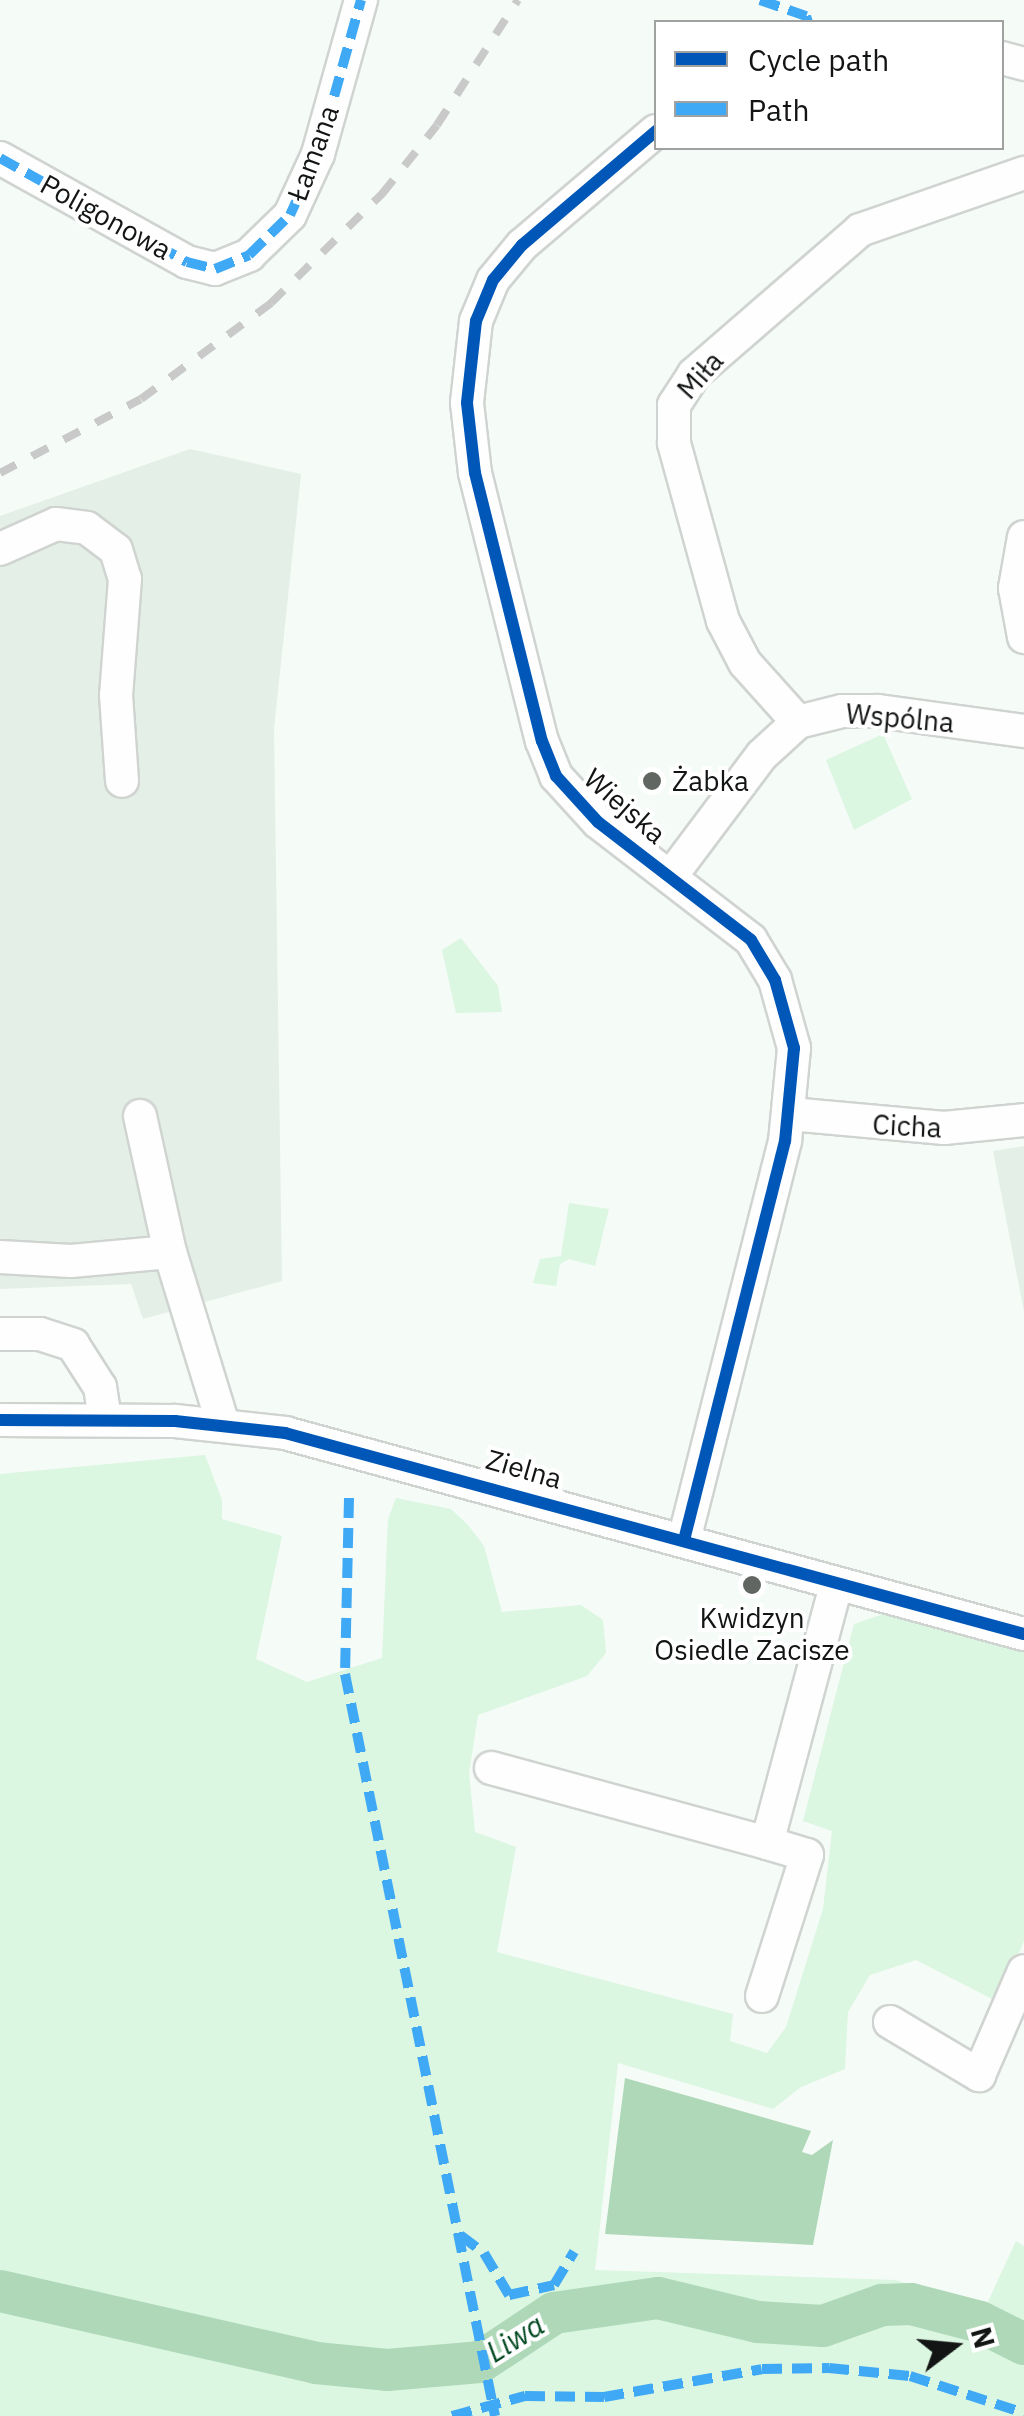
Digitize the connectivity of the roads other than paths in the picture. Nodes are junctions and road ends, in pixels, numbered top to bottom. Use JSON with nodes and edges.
{"nodes":[{"id":1,"x":361,"y":0,"type":"edge"},
{"id":2,"x":654,"y":132,"type":"edge"},
{"id":3,"x":0,"y":158,"type":"edge"},
{"id":4,"x":1024,"y":174,"type":"edge"},
{"id":5,"x":215,"y":269,"type":"joint"},
{"id":6,"x":1024,"y":537,"type":"edge"},
{"id":7,"x":0,"y":549,"type":"edge"},
{"id":8,"x":1024,"y":636,"type":"edge"},
{"id":9,"x":798,"y":722,"type":"junction"},
{"id":10,"x":1024,"y":731,"type":"edge"},
{"id":11,"x":122,"y":781,"type":"dead end"},
{"id":12,"x":670,"y":876,"type":"junction"},
{"id":13,"x":790,"y":1114,"type":"junction"},
{"id":14,"x":140,"y":1116,"type":"dead end"},
{"id":15,"x":1024,"y":1120,"type":"edge"},
{"id":16,"x":170,"y":1252,"type":"junction"},
{"id":17,"x":0,"y":1257,"type":"edge"},
{"id":18,"x":0,"y":1334,"type":"edge"},
{"id":19,"x":0,"y":1420,"type":"edge"},
{"id":20,"x":105,"y":1420,"type":"junction"},
{"id":21,"x":223,"y":1424,"type":"junction"},
{"id":22,"x":684,"y":1540,"type":"junction"},
{"id":23,"x":836,"y":1584,"type":"junction"},
{"id":24,"x":1024,"y":1634,"type":"edge"},
{"id":25,"x":490,"y":1768,"type":"dead end"},
{"id":26,"x":767,"y":1843,"type":"junction"},
{"id":27,"x":1024,"y":1971,"type":"edge"},
{"id":28,"x":762,"y":1996,"type":"dead end"},
{"id":29,"x":890,"y":2022,"type":"dead end"}],
"edges":[{"from":1,"to":5,"type":"street","name":"Łamana"},
{"from":2,"to":12,"type":"street","name":"Wiejska"},
{"from":3,"to":5,"type":"street","name":"Poligonowa"},
{"from":4,"to":9,"type":"street","name":"Miła"},
{"from":6,"to":8,"type":"street"},
{"from":7,"to":11,"type":"street"},
{"from":9,"to":10,"type":"street","name":"Wspólna"},
{"from":9,"to":12,"type":"street"},
{"from":12,"to":13,"type":"street","name":"Wiejska"},
{"from":13,"to":15,"type":"street","name":"Cicha"},
{"from":13,"to":22,"type":"street","name":"Wiejska"},
{"from":14,"to":16,"type":"street"},
{"from":16,"to":17,"type":"street"},
{"from":16,"to":21,"type":"street"},
{"from":18,"to":20,"type":"street"},
{"from":19,"to":20,"type":"street","name":"Zielna"},
{"from":20,"to":21,"type":"street","name":"Zielna"},
{"from":21,"to":22,"type":"street","name":"Zielna"},
{"from":22,"to":23,"type":"street","name":"Zielna"},
{"from":23,"to":24,"type":"street","name":"Zielna"},
{"from":23,"to":26,"type":"street"},
{"from":25,"to":26,"type":"street"},
{"from":26,"to":28,"type":"street"},
{"from":27,"to":29,"type":"street"}]}
